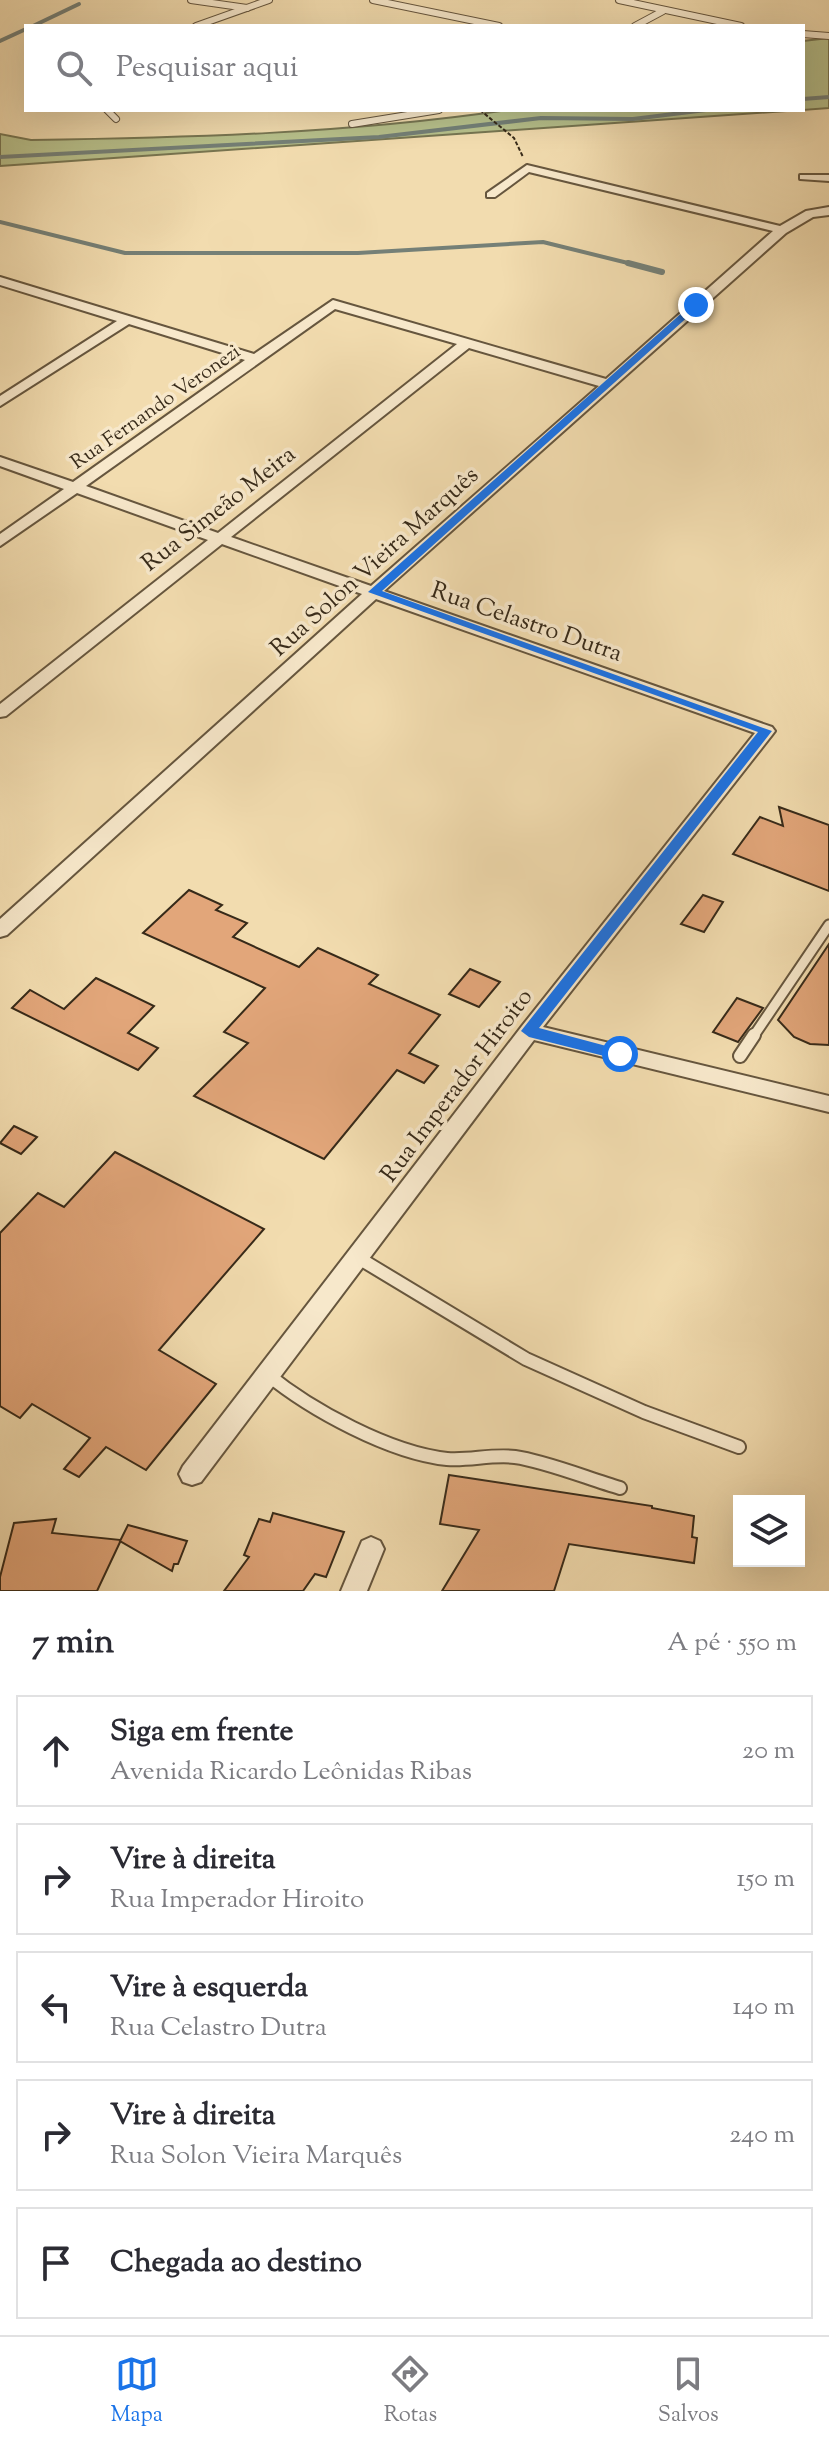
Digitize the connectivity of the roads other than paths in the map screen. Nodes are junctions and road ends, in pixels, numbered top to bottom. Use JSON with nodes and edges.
{"nodes":[{"id":1,"x":191,"y":0,"type":"edge"},
{"id":2,"x":269,"y":0,"type":"edge"},
{"id":3,"x":373,"y":0,"type":"edge"},
{"id":4,"x":619,"y":0,"type":"edge"},
{"id":5,"x":251,"y":8,"type":"junction"},
{"id":6,"x":663,"y":11,"type":"junction"},
{"id":7,"x":204,"y":24,"type":"edge"},
{"id":8,"x":489,"y":24,"type":"edge"},
{"id":9,"x":639,"y":24,"type":"edge"},
{"id":10,"x":731,"y":24,"type":"edge"},
{"id":11,"x":805,"y":34,"type":"edge"},
{"id":12,"x":829,"y":36,"type":"edge"},
{"id":13,"x":109,"y":112,"type":"edge"},
{"id":14,"x":427,"y":112,"type":"edge"},
{"id":15,"x":116,"y":119,"type":"dead end"},
{"id":16,"x":352,"y":124,"type":"dead end"},
{"id":17,"x":804,"y":177,"type":"dead end"},
{"id":18,"x":829,"y":178,"type":"edge"},
{"id":19,"x":491,"y":195,"type":"dead end"},
{"id":20,"x":829,"y":211,"type":"edge"},
{"id":21,"x":782,"y":230,"type":"junction"},
{"id":22,"x":3,"y":284,"type":"edge"},
{"id":23,"x":127,"y":320,"type":"junction"},
{"id":24,"x":467,"y":343,"type":"junction"},
{"id":25,"x":256,"y":359,"type":"junction"},
{"id":26,"x":608,"y":384,"type":"junction"},
{"id":27,"x":0,"y":402,"type":"edge"},
{"id":28,"x":0,"y":461,"type":"edge"},
{"id":29,"x":75,"y":487,"type":"junction"},
{"id":30,"x":218,"y":537,"type":"junction"},
{"id":31,"x":0,"y":541,"type":"edge"},
{"id":32,"x":374,"y":592,"type":"junction"},
{"id":33,"x":0,"y":712,"type":"edge"},
{"id":34,"x":766,"y":731,"type":"joint"},
{"id":35,"x":829,"y":925,"type":"edge"},
{"id":36,"x":0,"y":930,"type":"edge"},
{"id":37,"x":529,"y":1031,"type":"junction"},
{"id":38,"x":740,"y":1056,"type":"dead end"},
{"id":39,"x":829,"y":1104,"type":"edge"},
{"id":40,"x":357,"y":1257,"type":"junction"},
{"id":41,"x":267,"y":1374,"type":"junction"},
{"id":42,"x":739,"y":1447,"type":"dead end"},
{"id":43,"x":192,"y":1474,"type":"dead end"},
{"id":44,"x":620,"y":1488,"type":"dead end"},
{"id":45,"x":371,"y":1549,"type":"dead end"},
{"id":46,"x":354,"y":1591,"type":"edge"}],
"edges":[{"from":1,"to":5,"type":"lane"},
{"from":2,"to":5,"type":"lane"},
{"from":3,"to":8,"type":"lane"},
{"from":4,"to":6,"type":"lane"},
{"from":5,"to":7,"type":"lane"},
{"from":6,"to":9,"type":"lane"},
{"from":6,"to":10,"type":"lane"},
{"from":11,"to":12,"type":"lane"},
{"from":13,"to":15,"type":"lane"},
{"from":14,"to":16,"type":"lane"},
{"from":17,"to":18,"type":"street"},
{"from":19,"to":21,"type":"street"},
{"from":20,"to":21,"type":"street","name":"Rua Solon Vieira Marquês"},
{"from":21,"to":26,"type":"street","name":"Rua Solon Vieira Marquês"},
{"from":22,"to":23,"type":"street"},
{"from":23,"to":25,"type":"street"},
{"from":23,"to":27,"type":"street"},
{"from":24,"to":25,"type":"street","name":"Rua Fernando Veronezi"},
{"from":24,"to":26,"type":"street"},
{"from":24,"to":30,"type":"street","name":"Rua Simeão Meira"},
{"from":25,"to":29,"type":"street","name":"Rua Fernando Veronezi"},
{"from":26,"to":32,"type":"street","name":"Rua Solon Vieira Marquês"},
{"from":28,"to":29,"type":"street","name":"Rua Celastro Dutra"},
{"from":29,"to":30,"type":"street","name":"Rua Celastro Dutra"},
{"from":29,"to":31,"type":"street","name":"Rua Fernando Veronezi"},
{"from":30,"to":32,"type":"street","name":"Rua Celastro Dutra"},
{"from":30,"to":33,"type":"street","name":"Rua Simeão Meira"},
{"from":32,"to":34,"type":"street","name":"Rua Celastro Dutra"},
{"from":32,"to":36,"type":"street","name":"Rua Solon Vieira Marquês"},
{"from":34,"to":37,"type":"street","name":"Rua Imperador Hiroito"},
{"from":35,"to":38,"type":"lane"},
{"from":37,"to":39,"type":"street"},
{"from":37,"to":40,"type":"street","name":"Rua Imperador Hiroito"},
{"from":40,"to":41,"type":"street","name":"Rua Imperador Hiroito"},
{"from":40,"to":42,"type":"lane"},
{"from":41,"to":43,"type":"street","name":"Rua Imperador Hiroito"},
{"from":41,"to":44,"type":"lane"},
{"from":45,"to":46,"type":"street"}]}
